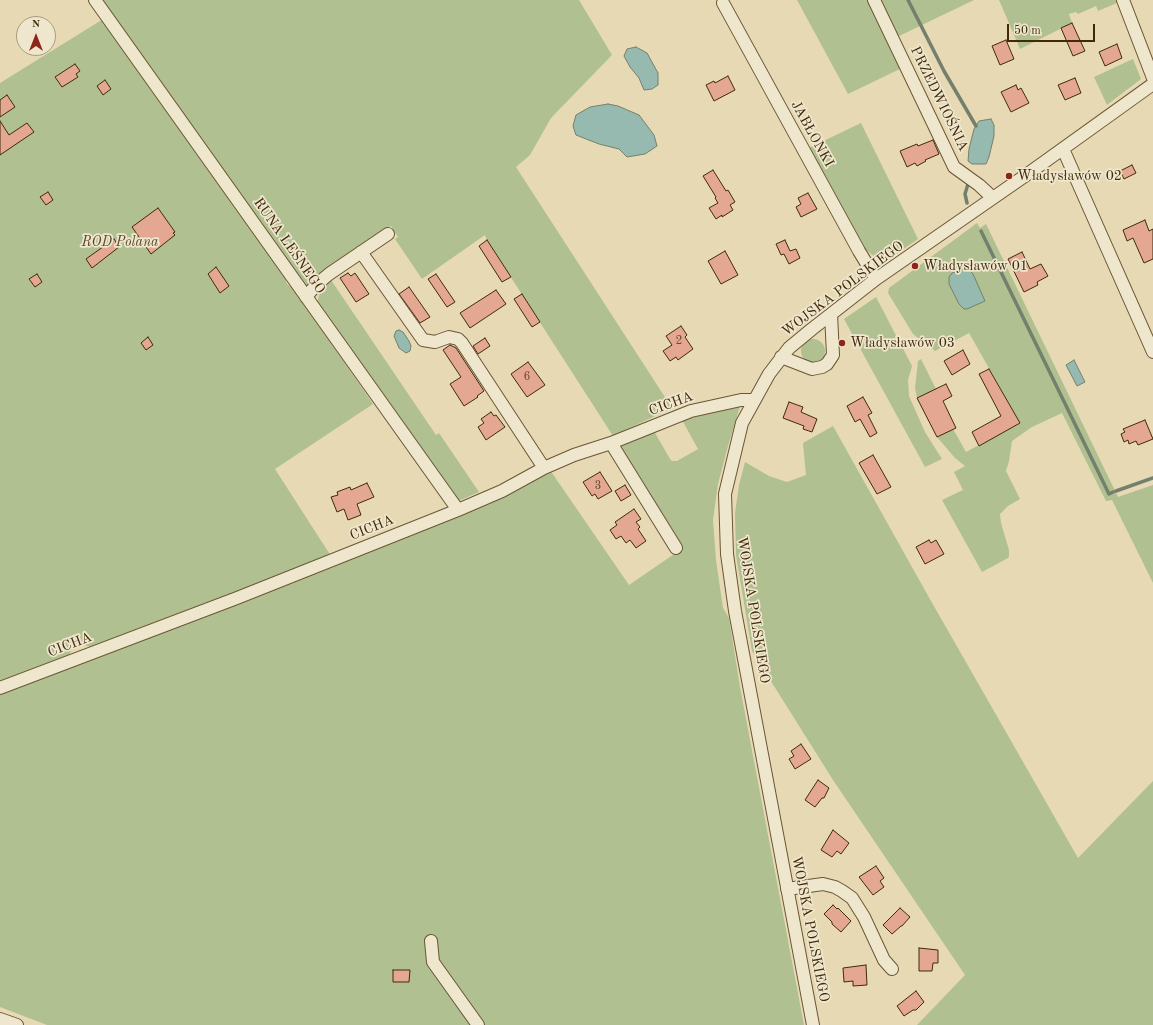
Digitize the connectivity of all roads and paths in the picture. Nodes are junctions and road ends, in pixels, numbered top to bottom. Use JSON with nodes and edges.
{"nodes":[{"id":1,"x":95,"y":0,"type":"edge"},
{"id":2,"x":874,"y":0,"type":"edge"},
{"id":3,"x":1123,"y":0,"type":"edge"},
{"id":4,"x":723,"y":3,"type":"dead end"},
{"id":5,"x":1153,"y":78,"type":"edge"},
{"id":6,"x":1153,"y":84,"type":"edge"},
{"id":7,"x":1063,"y":149,"type":"junction"},
{"id":8,"x":993,"y":198,"type":"junction"},
{"id":9,"x":388,"y":234,"type":"dead end"},
{"id":10,"x":361,"y":252,"type":"junction"},
{"id":11,"x":876,"y":279,"type":"junction"},
{"id":12,"x":306,"y":298,"type":"junction"},
{"id":13,"x":831,"y":314,"type":"junction"},
{"id":14,"x":1153,"y":352,"type":"edge"},
{"id":15,"x":781,"y":357,"type":"junction"},
{"id":16,"x":754,"y":400,"type":"junction"},
{"id":17,"x":611,"y":443,"type":"junction"},
{"id":18,"x":544,"y":468,"type":"junction"},
{"id":19,"x":458,"y":510,"type":"junction"},
{"id":20,"x":676,"y":548,"type":"dead end"},
{"id":21,"x":0,"y":688,"type":"edge"},
{"id":22,"x":787,"y":889,"type":"junction"},
{"id":23,"x":431,"y":941,"type":"dead end"},
{"id":24,"x":892,"y":969,"type":"dead end"},
{"id":25,"x":0,"y":1019,"type":"edge"},
{"id":26,"x":17,"y":1025,"type":"edge"},
{"id":27,"x":478,"y":1025,"type":"edge"},
{"id":28,"x":813,"y":1025,"type":"edge"}],
"edges":[{"from":1,"to":12,"type":"street","name":"RUNA LEŚNEGO"},
{"from":2,"to":8,"type":"street","name":"PRZEDWIOŚNIA"},
{"from":3,"to":5,"type":"street"},
{"from":4,"to":11,"type":"street","name":"JABŁONKI"},
{"from":6,"to":7,"type":"street","name":"WOJSKA POLSKIEGO"},
{"from":7,"to":8,"type":"street","name":"WOJSKA POLSKIEGO"},
{"from":7,"to":14,"type":"street"},
{"from":8,"to":11,"type":"street","name":"WOJSKA POLSKIEGO"},
{"from":9,"to":10,"type":"street"},
{"from":10,"to":12,"type":"street"},
{"from":10,"to":18,"type":"street"},
{"from":11,"to":13,"type":"street","name":"WOJSKA POLSKIEGO"},
{"from":12,"to":19,"type":"street","name":"RUNA LEŚNEGO"},
{"from":13,"to":15,"type":"street","name":"WOJSKA POLSKIEGO"},
{"from":13,"to":15,"type":"street"},
{"from":15,"to":16,"type":"street","name":"WOJSKA POLSKIEGO"},
{"from":16,"to":17,"type":"street","name":"CICHA"},
{"from":16,"to":22,"type":"street","name":"WOJSKA POLSKIEGO"},
{"from":17,"to":18,"type":"street","name":"CICHA"},
{"from":17,"to":20,"type":"street"},
{"from":18,"to":19,"type":"street","name":"CICHA"},
{"from":19,"to":21,"type":"street","name":"CICHA"},
{"from":22,"to":24,"type":"street"},
{"from":22,"to":28,"type":"street","name":"WOJSKA POLSKIEGO"},
{"from":23,"to":27,"type":"street"},
{"from":25,"to":26,"type":"street"}]}
